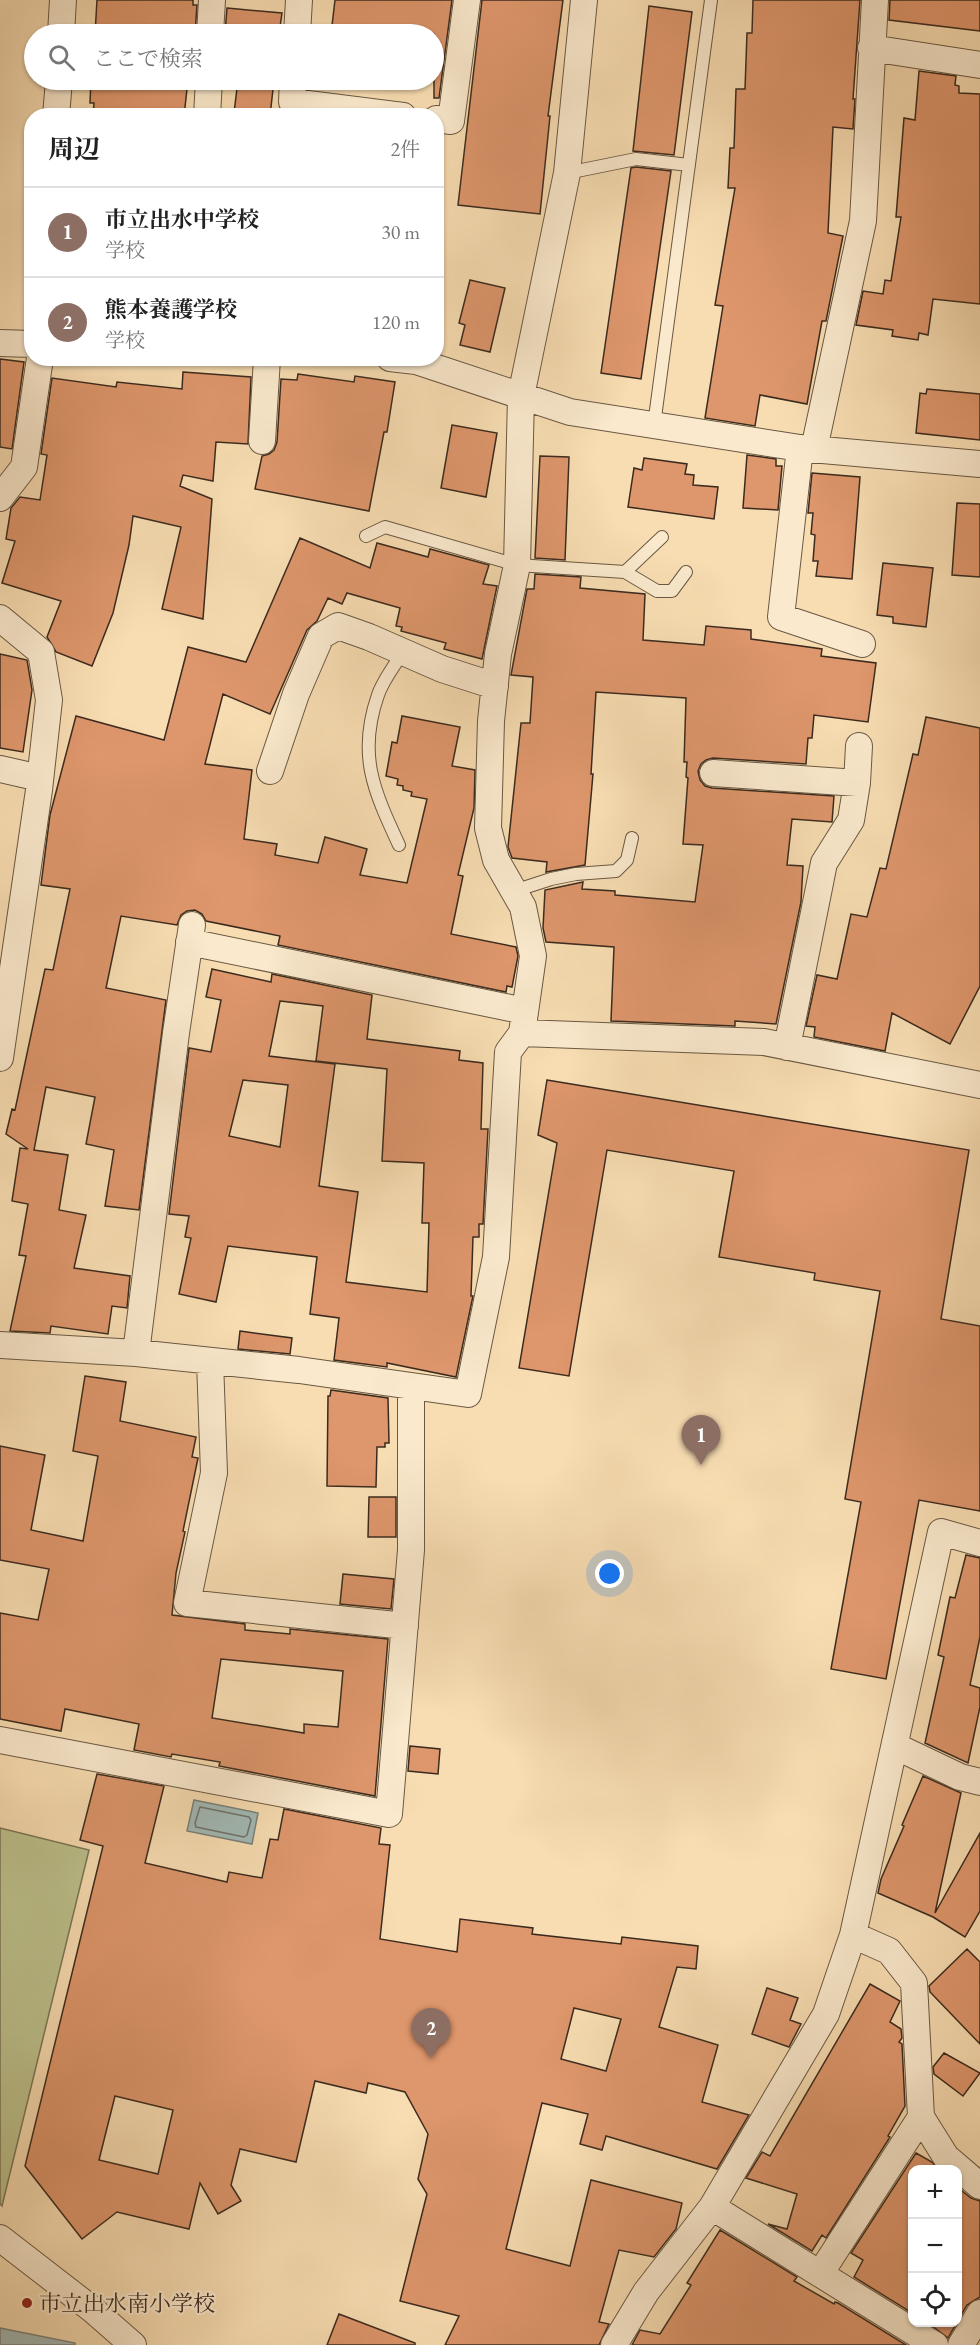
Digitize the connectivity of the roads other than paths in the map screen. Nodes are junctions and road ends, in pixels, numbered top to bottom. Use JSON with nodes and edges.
{"nodes":[{"id":1,"x":63,"y":0,"type":"edge"},
{"id":2,"x":212,"y":0,"type":"edge"},
{"id":3,"x":467,"y":0,"type":"edge"},
{"id":4,"x":584,"y":0,"type":"edge"},
{"id":5,"x":711,"y":0,"type":"edge"},
{"id":6,"x":875,"y":0,"type":"edge"},
{"id":7,"x":292,"y":1,"type":"edge"},
{"id":8,"x":62,"y":24,"type":"edge"},
{"id":9,"x":211,"y":24,"type":"edge"},
{"id":10,"x":295,"y":24,"type":"edge"},
{"id":11,"x":871,"y":48,"type":"junction"},
{"id":12,"x":980,"y":64,"type":"edge"},
{"id":13,"x":57,"y":90,"type":"edge"},
{"id":14,"x":208,"y":90,"type":"edge"},
{"id":15,"x":293,"y":90,"type":"edge"},
{"id":16,"x":56,"y":108,"type":"edge"},
{"id":17,"x":207,"y":108,"type":"edge"},
{"id":18,"x":340,"y":108,"type":"edge"},
{"id":19,"x":444,"y":121,"type":"edge"},
{"id":20,"x":689,"y":165,"type":"junction"},
{"id":21,"x":567,"y":173,"type":"junction"},
{"id":22,"x":0,"y":343,"type":"edge"},
{"id":23,"x":24,"y":344,"type":"edge"},
{"id":24,"x":39,"y":366,"type":"edge"},
{"id":25,"x":267,"y":366,"type":"edge"},
{"id":26,"x":431,"y":366,"type":"edge"},
{"id":27,"x":521,"y":396,"type":"junction"},
{"id":28,"x":654,"y":425,"type":"junction"},
{"id":29,"x":262,"y":441,"type":"dead end"},
{"id":30,"x":807,"y":449,"type":"junction"},
{"id":31,"x":980,"y":464,"type":"edge"},
{"id":32,"x":0,"y":498,"type":"edge"},
{"id":33,"x":366,"y":536,"type":"dead end"},
{"id":34,"x":662,"y":537,"type":"dead end"},
{"id":35,"x":517,"y":565,"type":"junction"},
{"id":36,"x":625,"y":572,"type":"junction"},
{"id":37,"x":686,"y":572,"type":"dead end"},
{"id":38,"x":0,"y":618,"type":"edge"},
{"id":39,"x":862,"y":644,"type":"dead end"},
{"id":40,"x":403,"y":652,"type":"junction"},
{"id":41,"x":495,"y":686,"type":"junction"},
{"id":42,"x":859,"y":746,"type":"dead end"},
{"id":43,"x":0,"y":768,"type":"edge"},
{"id":44,"x":270,"y":771,"type":"dead end"},
{"id":45,"x":713,"y":773,"type":"dead end"},
{"id":46,"x":40,"y":778,"type":"junction"},
{"id":47,"x":856,"y":783,"type":"junction"},
{"id":48,"x":632,"y":838,"type":"dead end"},
{"id":49,"x":399,"y":845,"type":"dead end"},
{"id":50,"x":514,"y":891,"type":"junction"},
{"id":51,"x":524,"y":1022,"type":"junction"},
{"id":52,"x":787,"y":1047,"type":"junction"},
{"id":53,"x":0,"y":1058,"type":"edge"},
{"id":54,"x":980,"y":1085,"type":"edge"},
{"id":55,"x":0,"y":1345,"type":"edge"},
{"id":56,"x":136,"y":1353,"type":"junction"},
{"id":57,"x":210,"y":1361,"type":"junction"},
{"id":58,"x":411,"y":1387,"type":"junction"},
{"id":59,"x":980,"y":1543,"type":"edge"},
{"id":60,"x":405,"y":1626,"type":"junction"},
{"id":61,"x":0,"y":1740,"type":"edge"},
{"id":62,"x":895,"y":1746,"type":"junction"},
{"id":63,"x":980,"y":1782,"type":"edge"},
{"id":64,"x":854,"y":1935,"type":"junction"},
{"id":65,"x":921,"y":2117,"type":"junction"},
{"id":66,"x":980,"y":2186,"type":"edge"},
{"id":67,"x":712,"y":2207,"type":"junction"},
{"id":68,"x":0,"y":2238,"type":"edge"},
{"id":69,"x":820,"y":2274,"type":"junction"},
{"id":70,"x":980,"y":2313,"type":"edge"},
{"id":71,"x":133,"y":2345,"type":"edge"},
{"id":72,"x":614,"y":2345,"type":"edge"},
{"id":73,"x":935,"y":2345,"type":"edge"},
{"id":74,"x":961,"y":2345,"type":"edge"}],
"edges":[{"from":1,"to":8,"type":"street"},
{"from":2,"to":9,"type":"street"},
{"from":3,"to":19,"type":"street"},
{"from":4,"to":21,"type":"street"},
{"from":5,"to":20,"type":"lane"},
{"from":6,"to":11,"type":"street"},
{"from":7,"to":10,"type":"street"},
{"from":11,"to":12,"type":"street"},
{"from":11,"to":30,"type":"street"},
{"from":13,"to":16,"type":"street"},
{"from":14,"to":17,"type":"street"},
{"from":15,"to":18,"type":"street"},
{"from":20,"to":21,"type":"lane"},
{"from":20,"to":28,"type":"lane"},
{"from":21,"to":27,"type":"street"},
{"from":22,"to":23,"type":"street"},
{"from":24,"to":32,"type":"street"},
{"from":25,"to":29,"type":"street"},
{"from":26,"to":27,"type":"street"},
{"from":27,"to":28,"type":"street"},
{"from":27,"to":35,"type":"street"},
{"from":28,"to":30,"type":"street"},
{"from":30,"to":31,"type":"street"},
{"from":30,"to":39,"type":"street"},
{"from":33,"to":35,"type":"lane"},
{"from":34,"to":36,"type":"lane"},
{"from":35,"to":36,"type":"lane"},
{"from":35,"to":41,"type":"street"},
{"from":36,"to":37,"type":"lane"},
{"from":38,"to":46,"type":"street"},
{"from":40,"to":41,"type":"street"},
{"from":40,"to":44,"type":"street"},
{"from":40,"to":49,"type":"lane"},
{"from":41,"to":50,"type":"street"},
{"from":42,"to":47,"type":"street"},
{"from":43,"to":46,"type":"street"},
{"from":45,"to":47,"type":"street"},
{"from":46,"to":53,"type":"street"},
{"from":47,"to":52,"type":"street"},
{"from":48,"to":50,"type":"lane"},
{"from":50,"to":51,"type":"street"},
{"from":51,"to":52,"type":"street"},
{"from":51,"to":56,"type":"street"},
{"from":51,"to":58,"type":"street"},
{"from":52,"to":54,"type":"street"},
{"from":55,"to":56,"type":"street"},
{"from":56,"to":57,"type":"street"},
{"from":57,"to":58,"type":"street"},
{"from":57,"to":60,"type":"street"},
{"from":58,"to":60,"type":"street"},
{"from":59,"to":62,"type":"street"},
{"from":60,"to":61,"type":"street"},
{"from":62,"to":63,"type":"street"},
{"from":62,"to":64,"type":"street"},
{"from":64,"to":65,"type":"street"},
{"from":64,"to":67,"type":"street"},
{"from":65,"to":66,"type":"street"},
{"from":65,"to":69,"type":"street"},
{"from":67,"to":69,"type":"street"},
{"from":67,"to":72,"type":"street"},
{"from":68,"to":71,"type":"street"},
{"from":69,"to":73,"type":"street"},
{"from":70,"to":74,"type":"street"}]}
